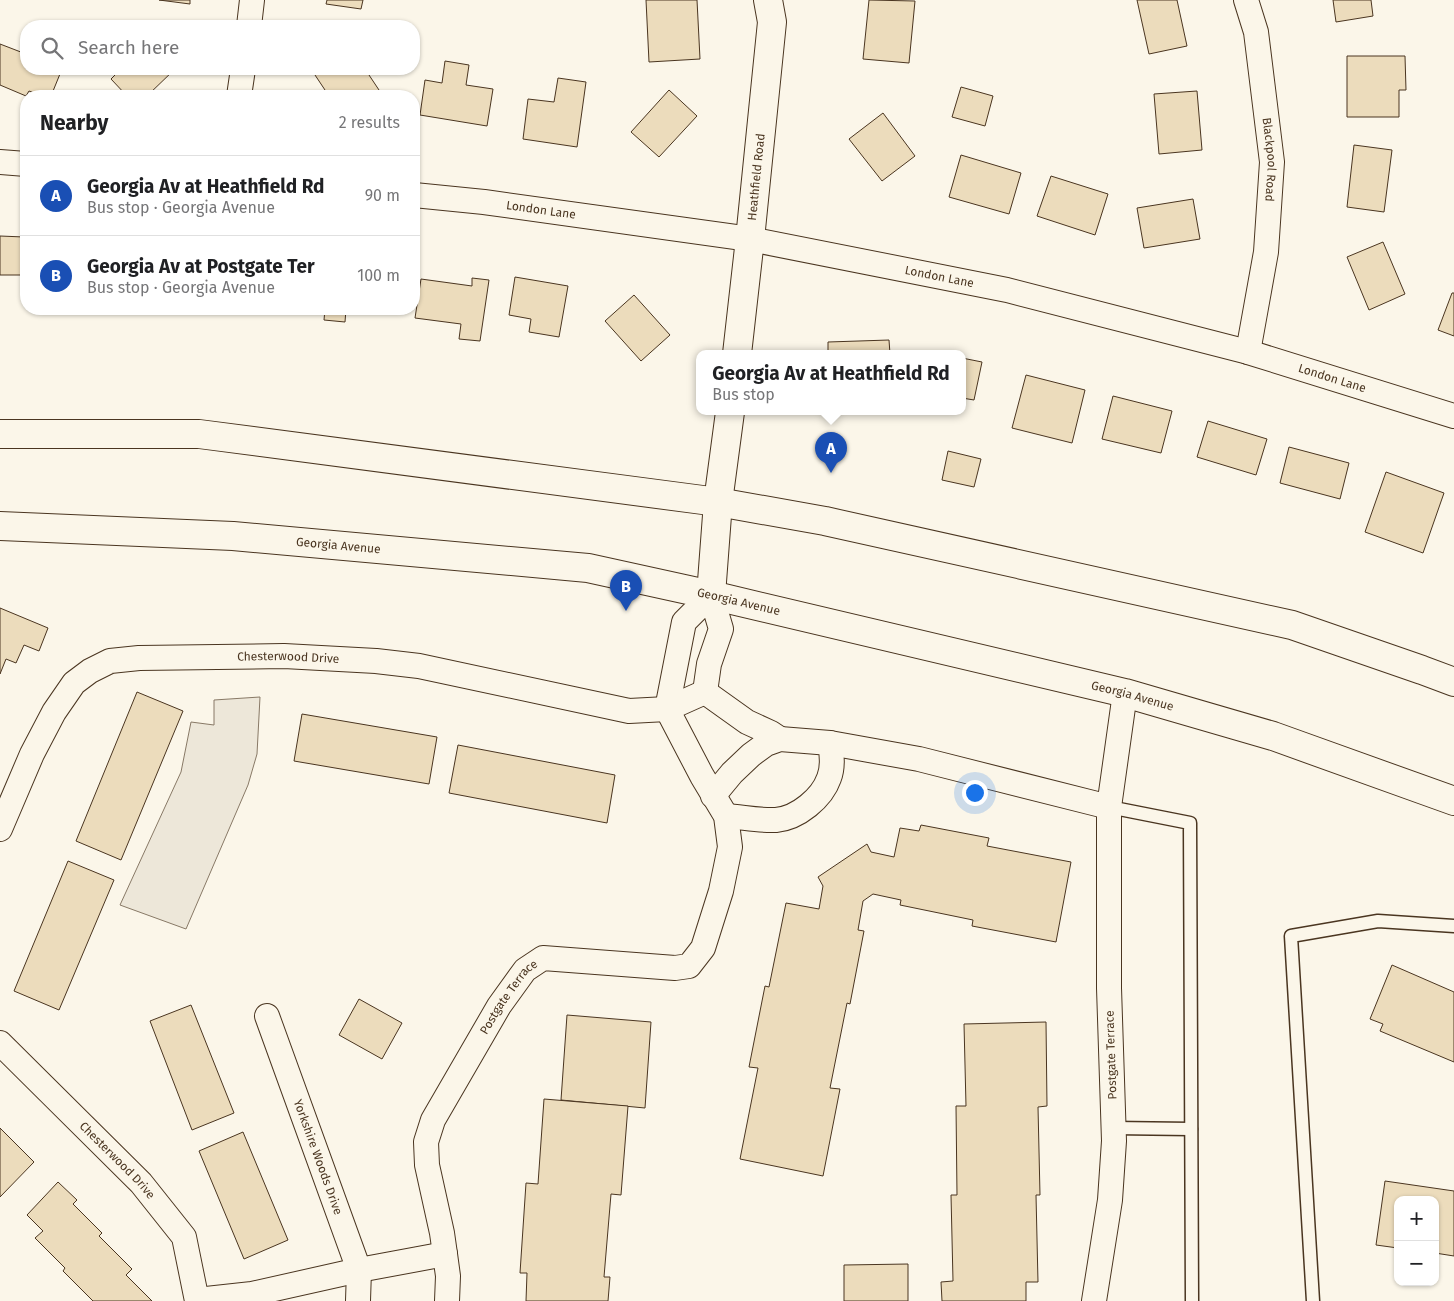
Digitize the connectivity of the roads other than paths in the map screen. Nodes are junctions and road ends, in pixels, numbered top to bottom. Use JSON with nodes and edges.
{"nodes":[{"id":1,"x":252,"y":0,"type":"edge"},
{"id":2,"x":768,"y":0,"type":"edge"},
{"id":3,"x":1246,"y":0,"type":"edge"},
{"id":4,"x":250,"y":20,"type":"edge"},
{"id":5,"x":242,"y":75,"type":"edge"},
{"id":6,"x":240,"y":90,"type":"edge"},
{"id":7,"x":0,"y":162,"type":"edge"},
{"id":8,"x":20,"y":164,"type":"edge"},
{"id":9,"x":420,"y":196,"type":"edge"},
{"id":10,"x":750,"y":239,"type":"junction"},
{"id":11,"x":737,"y":350,"type":"edge"},
{"id":12,"x":1248,"y":352,"type":"junction"},
{"id":13,"x":730,"y":415,"type":"edge"},
{"id":14,"x":1454,"y":416,"type":"edge"},
{"id":15,"x":0,"y":434,"type":"edge"},
{"id":16,"x":718,"y":502,"type":"junction"},
{"id":17,"x":0,"y":526,"type":"edge"},
{"id":18,"x":711,"y":595,"type":"junction"},
{"id":19,"x":1454,"y":682,"type":"edge"},
{"id":20,"x":705,"y":692,"type":"junction"},
{"id":21,"x":1125,"y":693,"type":"junction"},
{"id":22,"x":667,"y":709,"type":"junction"},
{"id":23,"x":780,"y":739,"type":"junction"},
{"id":24,"x":830,"y":743,"type":"junction"},
{"id":25,"x":714,"y":796,"type":"junction"},
{"id":26,"x":1454,"y":801,"type":"edge"},
{"id":27,"x":1109,"y":807,"type":"junction"},
{"id":28,"x":726,"y":816,"type":"junction"},
{"id":29,"x":0,"y":829,"type":"edge"},
{"id":30,"x":1454,"y":926,"type":"edge"},
{"id":31,"x":267,"y":1016,"type":"dead end"},
{"id":32,"x":0,"y":1043,"type":"edge"},
{"id":33,"x":1113,"y":1128,"type":"junction"},
{"id":34,"x":1191,"y":1129,"type":"junction"},
{"id":35,"x":445,"y":1254,"type":"junction"},
{"id":36,"x":359,"y":1270,"type":"junction"},
{"id":37,"x":197,"y":1300,"type":"edge"},
{"id":38,"x":358,"y":1301,"type":"edge"},
{"id":39,"x":447,"y":1301,"type":"edge"},
{"id":40,"x":1094,"y":1301,"type":"edge"},
{"id":41,"x":1192,"y":1301,"type":"edge"},
{"id":42,"x":1313,"y":1301,"type":"edge"}],
"edges":[{"from":1,"to":4,"type":"street"},
{"from":2,"to":10,"type":"main road","name":"Heathfield Road"},
{"from":3,"to":12,"type":"street","name":"Blackpool Road"},
{"from":5,"to":6,"type":"street"},
{"from":7,"to":8,"type":"street"},
{"from":9,"to":10,"type":"street","name":"London Lane"},
{"from":10,"to":11,"type":"main road","name":"Heathfield Road"},
{"from":10,"to":12,"type":"street","name":"London Lane"},
{"from":12,"to":14,"type":"street","name":"London Lane"},
{"from":13,"to":16,"type":"main road"},
{"from":15,"to":16,"type":"main road"},
{"from":16,"to":18,"type":"main road"},
{"from":16,"to":19,"type":"main road"},
{"from":17,"to":18,"type":"main road","name":"Georgia Avenue"},
{"from":18,"to":20,"type":"street"},
{"from":18,"to":21,"type":"main road","name":"Georgia Avenue"},
{"from":18,"to":22,"type":"street"},
{"from":20,"to":22,"type":"street"},
{"from":20,"to":23,"type":"street"},
{"from":21,"to":26,"type":"main road","name":"Georgia Avenue"},
{"from":21,"to":27,"type":"street","name":"Postgate Terrace"},
{"from":22,"to":25,"type":"street","name":"Postgate Terrace"},
{"from":22,"to":29,"type":"street","name":"Chesterwood Drive"},
{"from":23,"to":24,"type":"street"},
{"from":23,"to":25,"type":"street"},
{"from":24,"to":27,"type":"street"},
{"from":24,"to":28,"type":"street"},
{"from":25,"to":28,"type":"street","name":"Postgate Terrace"},
{"from":27,"to":33,"type":"street","name":"Postgate Terrace"},
{"from":27,"to":34,"type":"lane"},
{"from":28,"to":35,"type":"street","name":"Postgate Terrace"},
{"from":30,"to":42,"type":"lane"},
{"from":31,"to":36,"type":"street","name":"Yorkshire Woods Drive"},
{"from":32,"to":37,"type":"street","name":"Chesterwood Drive"},
{"from":33,"to":34,"type":"lane"},
{"from":33,"to":40,"type":"street","name":"Postgate Terrace"},
{"from":34,"to":41,"type":"lane"},
{"from":35,"to":36,"type":"street"},
{"from":35,"to":39,"type":"street","name":"Postgate Terrace"},
{"from":36,"to":37,"type":"street"},
{"from":36,"to":38,"type":"street","name":"Yorkshire Woods Drive"}]}
